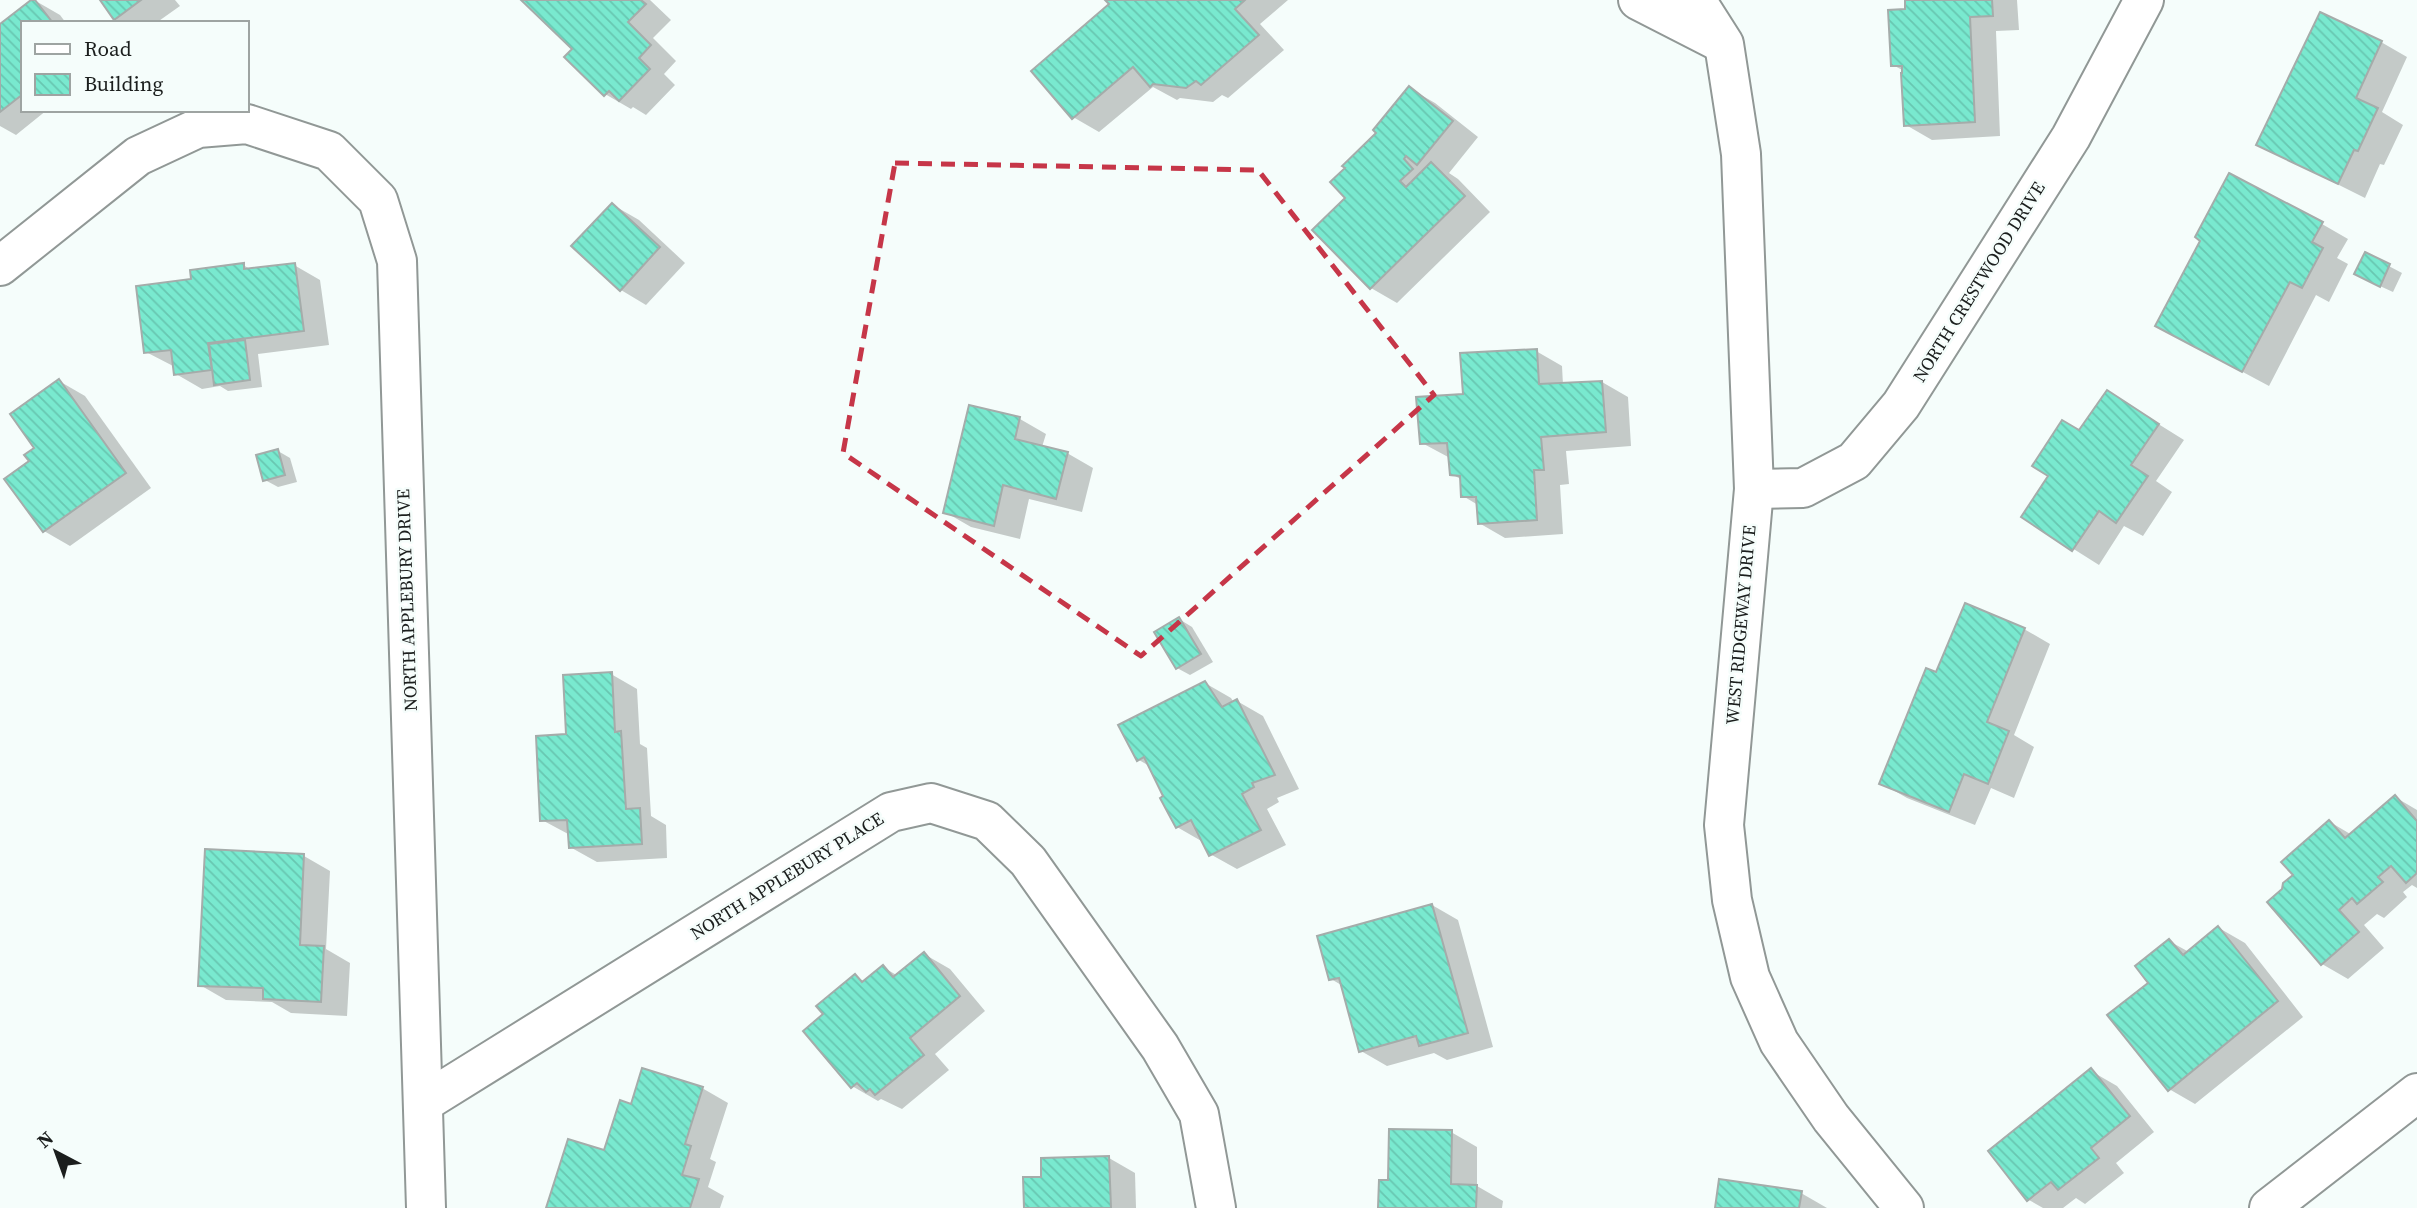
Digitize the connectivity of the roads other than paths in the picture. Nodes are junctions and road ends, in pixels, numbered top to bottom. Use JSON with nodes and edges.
{"nodes":[{"id":1,"x":1638,"y":0,"type":"edge"},
{"id":2,"x":1696,"y":0,"type":"edge"},
{"id":3,"x":2144,"y":0,"type":"edge"},
{"id":4,"x":1724,"y":44,"type":"junction"},
{"id":5,"x":0,"y":265,"type":"edge"},
{"id":6,"x":1754,"y":489,"type":"junction"},
{"id":7,"x":2417,"y":1093,"type":"edge"},
{"id":8,"x":423,"y":1103,"type":"junction"},
{"id":9,"x":426,"y":1208,"type":"edge"},
{"id":10,"x":1216,"y":1208,"type":"edge"},
{"id":11,"x":1904,"y":1208,"type":"edge"},
{"id":12,"x":2269,"y":1208,"type":"edge"}],
"edges":[{"from":1,"to":4,"type":"street"},
{"from":2,"to":4,"type":"street","name":"WEST RIDGEWAY DRIVE"},
{"from":3,"to":6,"type":"street","name":"NORTH CRESTWOOD DRIVE"},
{"from":4,"to":6,"type":"street","name":"WEST RIDGEWAY DRIVE"},
{"from":5,"to":8,"type":"street","name":"NORTH APPLEBURY DRIVE"},
{"from":6,"to":11,"type":"street","name":"WEST RIDGEWAY DRIVE"},
{"from":7,"to":12,"type":"street"},
{"from":8,"to":9,"type":"street","name":"NORTH APPLEBURY DRIVE"},
{"from":8,"to":10,"type":"street","name":"NORTH APPLEBURY PLACE"}]}
